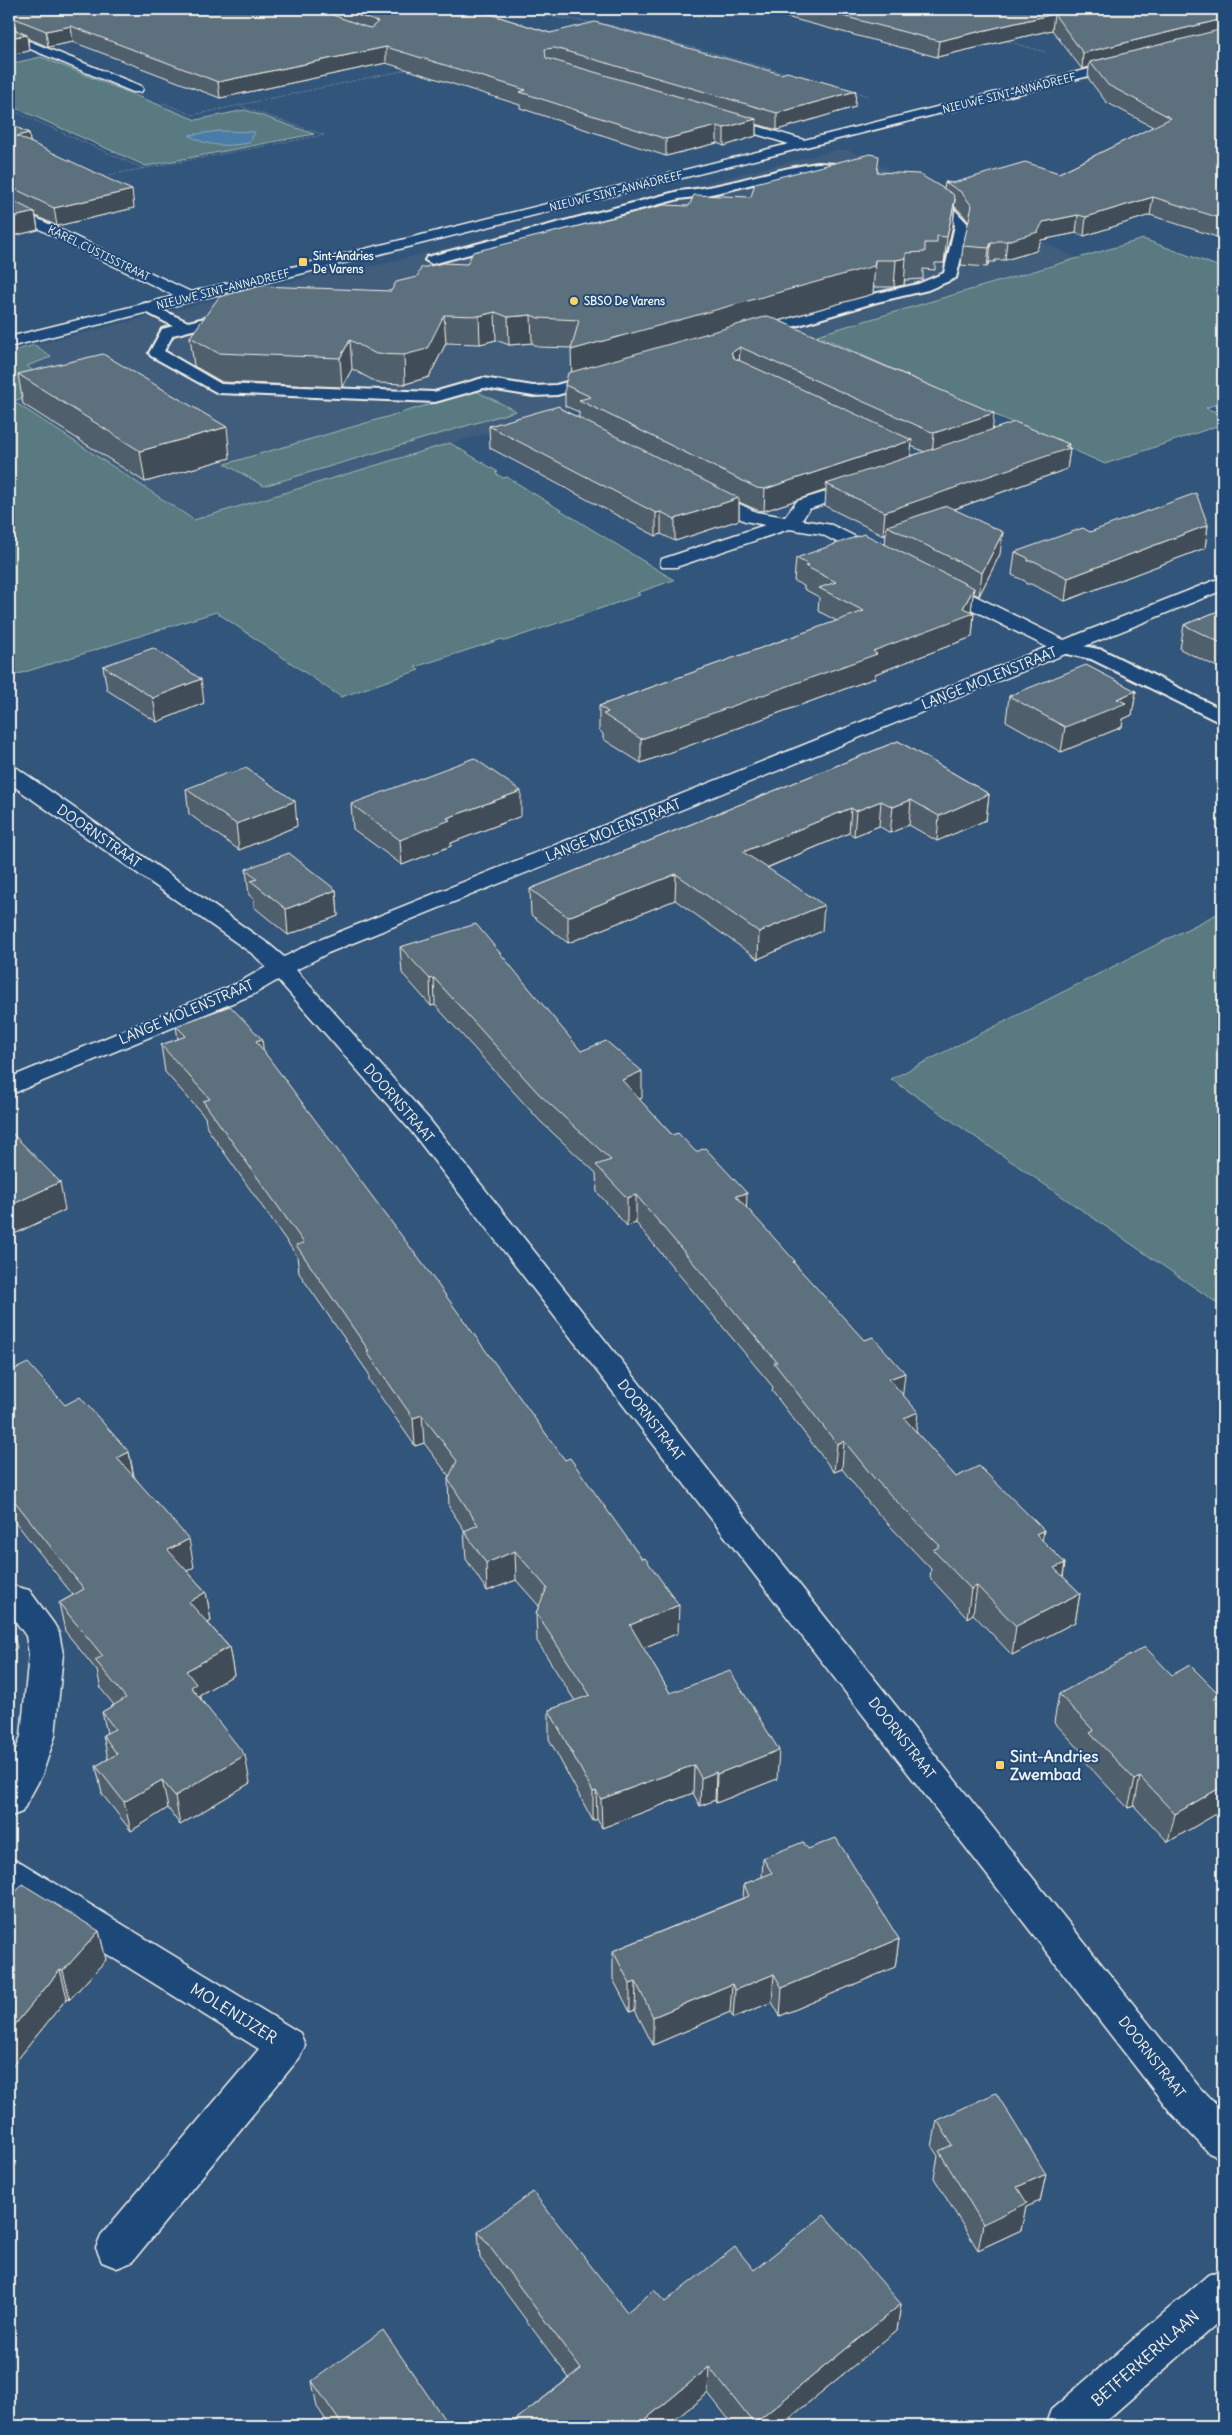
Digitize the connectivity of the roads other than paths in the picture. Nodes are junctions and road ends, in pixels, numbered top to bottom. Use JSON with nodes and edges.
{"nodes":[{"id":1,"x":9,"y":36,"type":"edge"},
{"id":2,"x":1134,"y":62,"type":"edge"},
{"id":3,"x":138,"y":89,"type":"road end"},
{"id":4,"x":710,"y":116,"type":"edge"},
{"id":5,"x":803,"y":144,"type":"junction"},
{"id":6,"x":865,"y":171,"type":"edge"},
{"id":7,"x":912,"y":192,"type":"edge"},
{"id":8,"x":9,"y":209,"type":"edge"},
{"id":9,"x":512,"y":217,"type":"junction"},
{"id":10,"x":546,"y":232,"type":"junction"},
{"id":11,"x":432,"y":260,"type":"dead end"},
{"id":12,"x":189,"y":297,"type":"junction"},
{"id":13,"x":147,"y":307,"type":"junction"},
{"id":14,"x":250,"y":311,"type":"edge"},
{"id":15,"x":186,"y":327,"type":"junction"},
{"id":16,"x":735,"y":339,"type":"edge"},
{"id":17,"x":9,"y":342,"type":"edge"},
{"id":18,"x":613,"y":374,"type":"edge"},
{"id":19,"x":876,"y":481,"type":"edge"},
{"id":20,"x":687,"y":486,"type":"edge"},
{"id":21,"x":792,"y":522,"type":"junction"},
{"id":22,"x":669,"y":563,"type":"dead end"},
{"id":23,"x":895,"y":564,"type":"edge"},
{"id":24,"x":921,"y":576,"type":"edge"},
{"id":25,"x":1223,"y":583,"type":"edge"},
{"id":26,"x":1064,"y":648,"type":"junction"},
{"id":27,"x":1223,"y":718,"type":"edge"},
{"id":28,"x":9,"y":773,"type":"edge"},
{"id":29,"x":281,"y":968,"type":"junction"},
{"id":30,"x":9,"y":1087,"type":"edge"},
{"id":31,"x":9,"y":1597,"type":"edge"},
{"id":32,"x":9,"y":1802,"type":"edge"},
{"id":33,"x":9,"y":1874,"type":"edge"},
{"id":34,"x":1223,"y":2140,"type":"edge"},
{"id":35,"x":117,"y":2248,"type":"dead end"},
{"id":36,"x":1223,"y":2290,"type":"edge"},
{"id":37,"x":1067,"y":2426,"type":"edge"}],
"edges":[{"from":1,"to":3,"type":"street"},
{"from":2,"to":5,"type":"street","name":"NIEUWE SINT-ANNADREEF"},
{"from":4,"to":5,"type":"street"},
{"from":5,"to":9,"type":"street","name":"NIEUWE SINT-ANNADREEF"},
{"from":6,"to":10,"type":"lane"},
{"from":7,"to":16,"type":"lane"},
{"from":8,"to":12,"type":"street","name":"KAREL CUSTISSTRAAT"},
{"from":9,"to":10,"type":"lane"},
{"from":9,"to":12,"type":"street","name":"NIEUWE SINT-ANNADREEF"},
{"from":10,"to":11,"type":"lane"},
{"from":12,"to":13,"type":"street","name":"NIEUWE SINT-ANNADREEF"},
{"from":13,"to":15,"type":"lane"},
{"from":13,"to":17,"type":"street","name":"NIEUWE SINT-ANNADREEF"},
{"from":14,"to":15,"type":"lane"},
{"from":15,"to":18,"type":"lane"},
{"from":19,"to":21,"type":"street"},
{"from":20,"to":21,"type":"street"},
{"from":21,"to":22,"type":"street"},
{"from":21,"to":23,"type":"street"},
{"from":24,"to":26,"type":"street"},
{"from":25,"to":26,"type":"street","name":"LANGE MOLENSTRAAT"},
{"from":26,"to":27,"type":"lane"},
{"from":26,"to":29,"type":"street","name":"LANGE MOLENSTRAAT"},
{"from":28,"to":29,"type":"street","name":"DOORNSTRAAT"},
{"from":29,"to":30,"type":"street","name":"LANGE MOLENSTRAAT"},
{"from":29,"to":34,"type":"street","name":"DOORNSTRAAT"},
{"from":31,"to":32,"type":"street"},
{"from":33,"to":35,"type":"street","name":"MOLENIJZER"},
{"from":36,"to":37,"type":"street","name":"BETFERKERKLAAN"}]}
